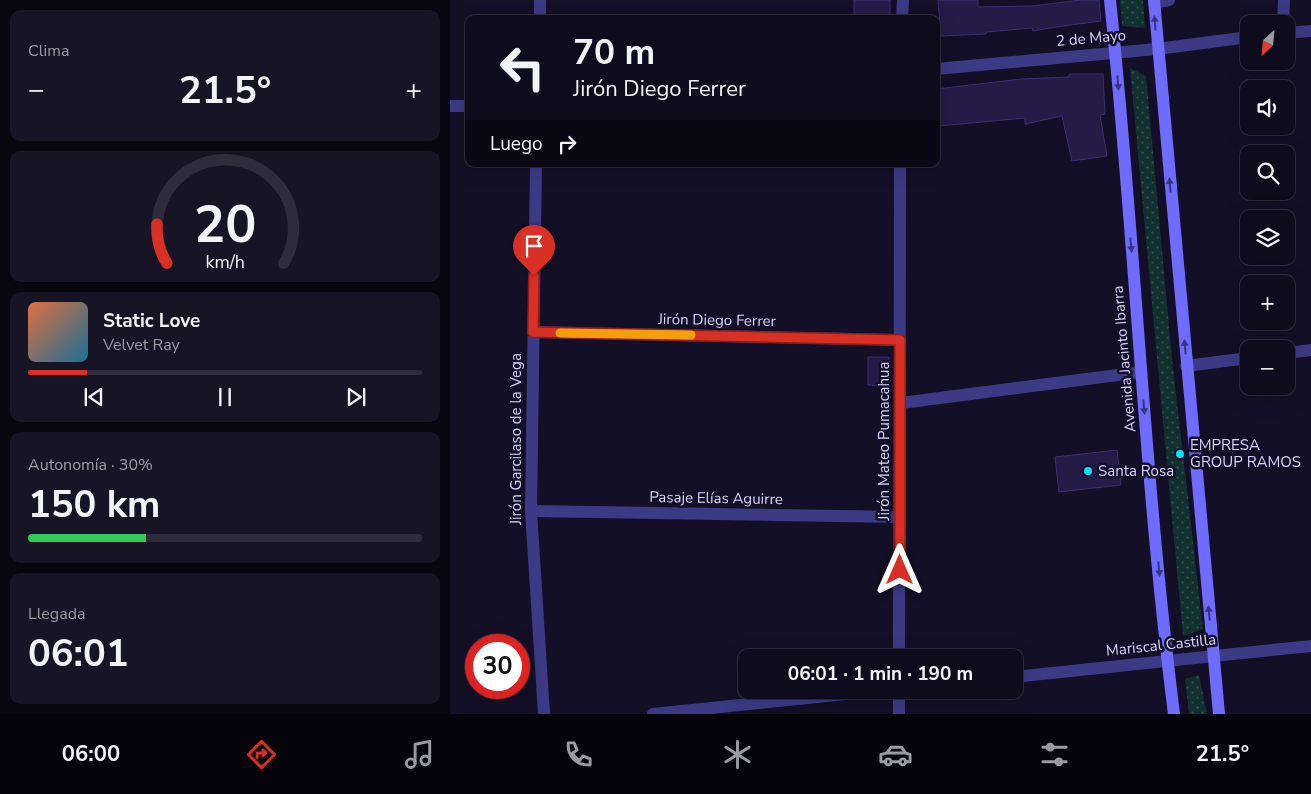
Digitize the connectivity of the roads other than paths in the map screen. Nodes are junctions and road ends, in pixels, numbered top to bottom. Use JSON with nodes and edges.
{"nodes":[{"id":1,"x":540,"y":0,"type":"edge"},
{"id":2,"x":903,"y":0,"type":"edge"},
{"id":3,"x":1110,"y":0,"type":"edge"},
{"id":4,"x":1169,"y":0,"type":"edge"},
{"id":5,"x":1284,"y":0,"type":"edge"},
{"id":6,"x":1154,"y":2,"type":"edge"},
{"id":7,"x":540,"y":15,"type":"edge"},
{"id":8,"x":902,"y":15,"type":"edge"},
{"id":9,"x":1283,"y":15,"type":"edge"},
{"id":10,"x":1311,"y":30,"type":"edge"},
{"id":11,"x":1295,"y":32,"type":"edge"},
{"id":12,"x":1240,"y":38,"type":"edge"},
{"id":13,"x":1157,"y":49,"type":"junction"},
{"id":14,"x":1115,"y":52,"type":"junction"},
{"id":15,"x":940,"y":69,"type":"edge"},
{"id":16,"x":450,"y":106,"type":"edge"},
{"id":17,"x":465,"y":106,"type":"edge"},
{"id":18,"x":536,"y":167,"type":"edge"},
{"id":19,"x":900,"y":167,"type":"edge"},
{"id":20,"x":533,"y":332,"type":"junction"},
{"id":21,"x":900,"y":340,"type":"junction"},
{"id":22,"x":1311,"y":350,"type":"edge"},
{"id":23,"x":1295,"y":352,"type":"edge"},
{"id":24,"x":1240,"y":359,"type":"edge"},
{"id":25,"x":1186,"y":366,"type":"junction"},
{"id":26,"x":1141,"y":372,"type":"junction"},
{"id":27,"x":901,"y":403,"type":"junction"},
{"id":28,"x":531,"y":511,"type":"junction"},
{"id":29,"x":900,"y":517,"type":"junction"},
{"id":30,"x":1311,"y":646,"type":"edge"},
{"id":31,"x":899,"y":649,"type":"edge"},
{"id":32,"x":1212,"y":655,"type":"junction"},
{"id":33,"x":1168,"y":661,"type":"junction"},
{"id":34,"x":1023,"y":676,"type":"edge"},
{"id":35,"x":797,"y":699,"type":"edge"},
{"id":36,"x":899,"y":699,"type":"edge"},
{"id":37,"x":544,"y":714,"type":"edge"},
{"id":38,"x":653,"y":714,"type":"edge"},
{"id":39,"x":899,"y":714,"type":"edge"},
{"id":40,"x":1174,"y":714,"type":"edge"},
{"id":41,"x":1219,"y":714,"type":"edge"}],
"edges":[{"from":1,"to":7,"type":"street"},
{"from":2,"to":8,"type":"street"},
{"from":3,"to":14,"type":"street","name":"Avenida Jacinto Ibarra"},
{"from":4,"to":6,"type":"street"},
{"from":5,"to":9,"type":"street"},
{"from":13,"to":6,"type":"street","one_way":true},
{"from":10,"to":11,"type":"street"},
{"from":12,"to":13,"type":"street","name":"2 de Mayo"},
{"from":13,"to":14,"type":"street","name":"2 de Mayo"},
{"from":25,"to":13,"type":"street","one_way":true},
{"from":14,"to":15,"type":"street","name":"2 de Mayo"},
{"from":14,"to":26,"type":"street","name":"Avenida Jacinto Ibarra","one_way":true},
{"from":16,"to":17,"type":"street"},
{"from":18,"to":20,"type":"street","name":"Jirón Garcilaso de la Vega"},
{"from":19,"to":21,"type":"street","name":"Jirón Mateo Pumacahua"},
{"from":20,"to":21,"type":"street","name":"Jirón Diego Ferrer"},
{"from":20,"to":28,"type":"street","name":"Jirón Garcilaso de la Vega"},
{"from":21,"to":27,"type":"street","name":"Jirón Mateo Pumacahua"},
{"from":22,"to":23,"type":"street"},
{"from":24,"to":25,"type":"street"},
{"from":32,"to":25,"type":"street","one_way":true},
{"from":26,"to":27,"type":"street"},
{"from":26,"to":33,"type":"street","name":"Avenida Jacinto Ibarra","one_way":true},
{"from":27,"to":29,"type":"street","name":"Jirón Mateo Pumacahua"},
{"from":28,"to":29,"type":"street","name":"Pasaje Elías Aguirre"},
{"from":28,"to":37,"type":"street","name":"Jirón Garcilaso de la Vega"},
{"from":29,"to":31,"type":"street","name":"Jirón Mateo Pumacahua"},
{"from":30,"to":32,"type":"street","name":"Mariscal Castilla"},
{"from":32,"to":33,"type":"street","name":"Mariscal Castilla"},
{"from":32,"to":41,"type":"street"},
{"from":33,"to":34,"type":"street","name":"Mariscal Castilla"},
{"from":33,"to":40,"type":"street","name":"Avenida Jacinto Ibarra"},
{"from":35,"to":38,"type":"street"},
{"from":36,"to":39,"type":"street"}]}
